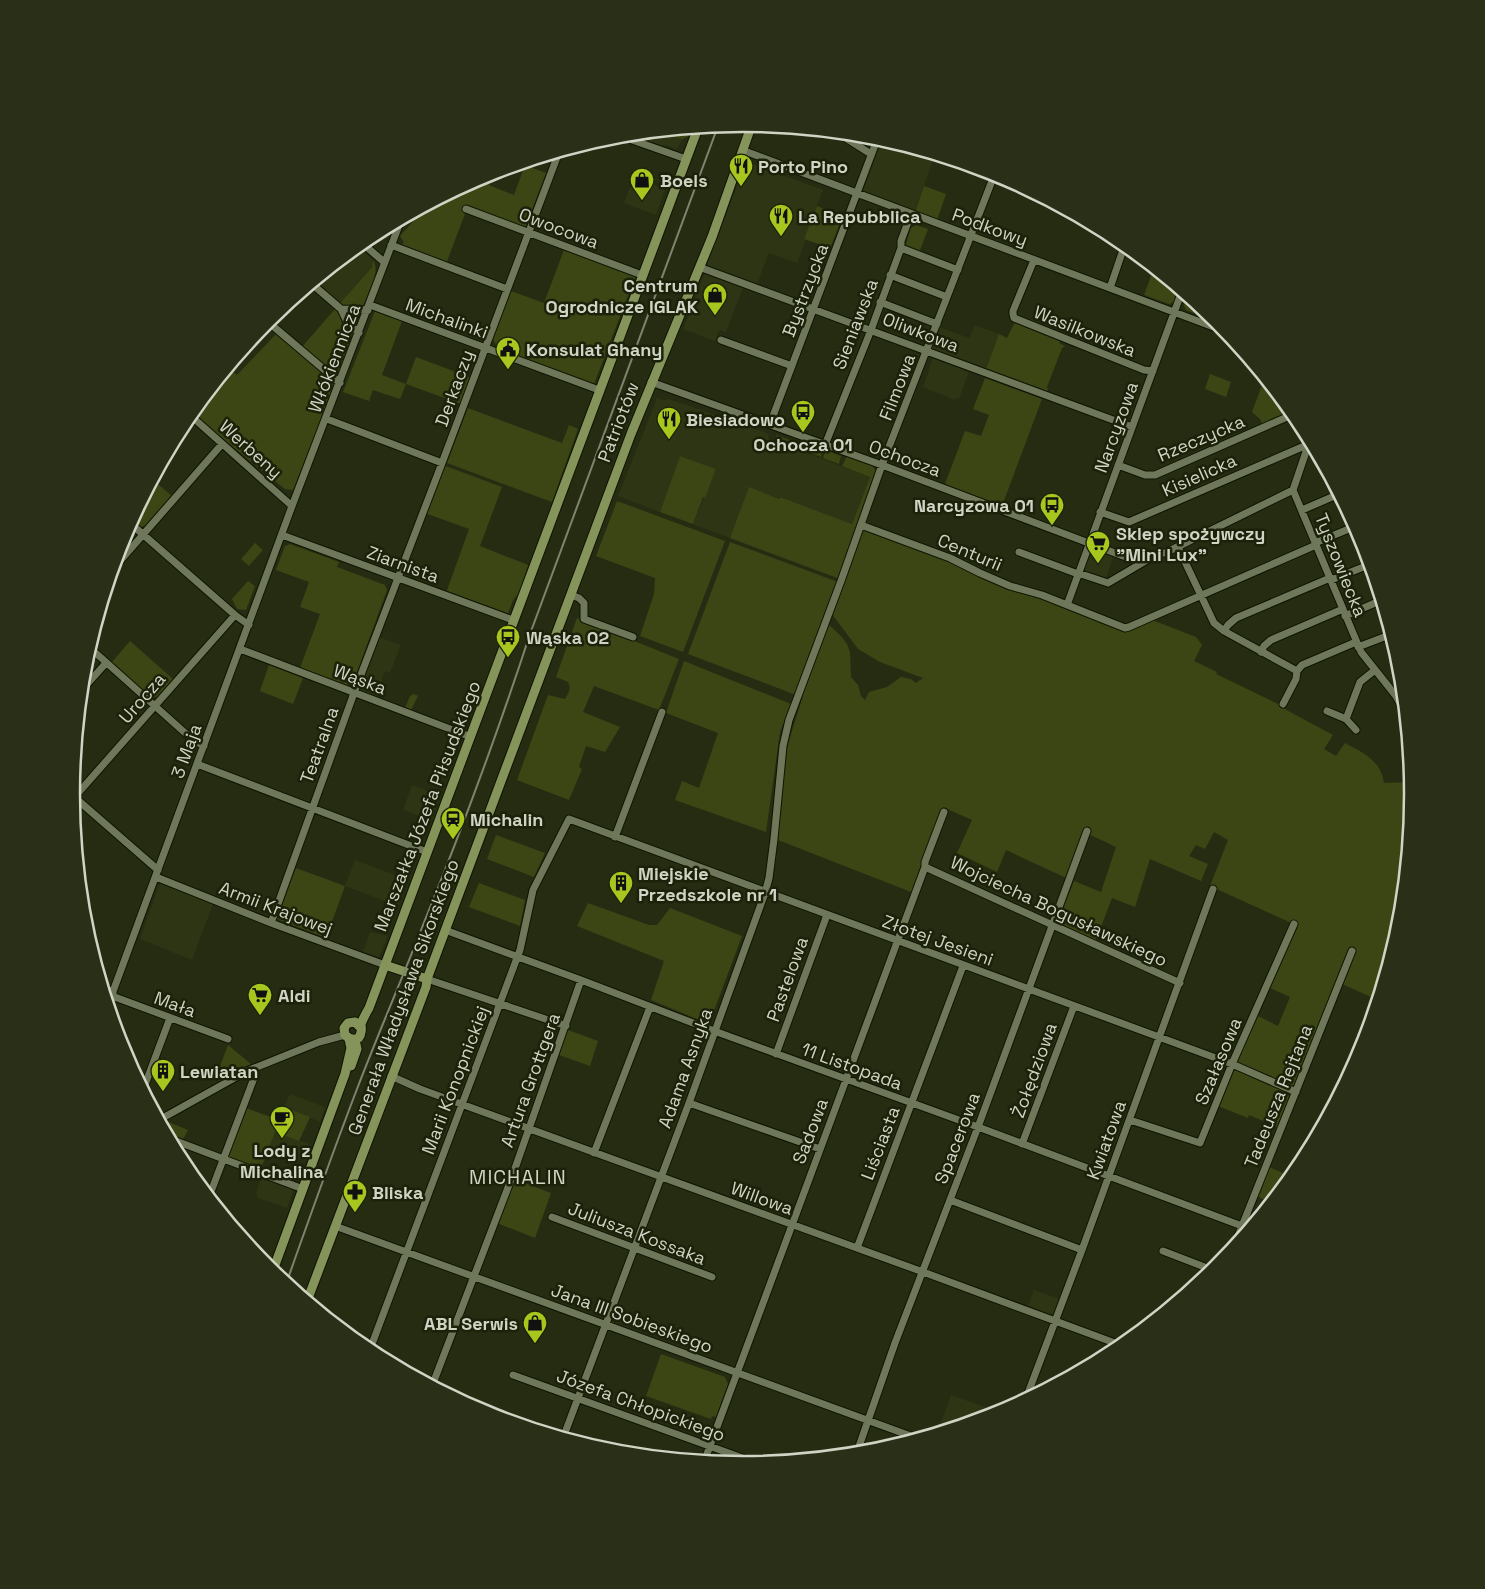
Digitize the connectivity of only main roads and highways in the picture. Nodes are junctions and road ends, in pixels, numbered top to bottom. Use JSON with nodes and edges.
{"nodes":[{"id":1,"x":749,"y":132,"type":"edge"},
{"id":2,"x":696,"y":133,"type":"edge"},
{"id":3,"x":513,"y":620,"type":"joint"},
{"id":4,"x":561,"y":621,"type":"joint"},
{"id":5,"x":385,"y":965,"type":"junction"},
{"id":6,"x":427,"y":979,"type":"junction"},
{"id":7,"x":357,"y":1024,"type":"junction"},
{"id":8,"x":348,"y":1036,"type":"junction"},
{"id":9,"x":275,"y":1264,"type":"edge"},
{"id":10,"x":309,"y":1295,"type":"edge"}],
"edges":[{"from":1,"to":4,"type":"main road","name":"Patriotów"},
{"from":2,"to":3,"type":"main road","name":"Patriotów"},
{"from":3,"to":5,"type":"main road","name":"Marszałka Józefa Piłsudskiego"},
{"from":4,"to":6,"type":"main road","name":"Generała Władysława Sikorskiego"},
{"from":5,"to":6,"type":"main road"},
{"from":5,"to":7,"type":"main road","name":"Marszałka Józefa Piłsudskiego"},
{"from":6,"to":10,"type":"main road","name":"Generała Władysława Sikorskiego"},
{"from":7,"to":8,"type":"main road"},
{"from":7,"to":8,"type":"main road","name":"Marszałka Józefa Piłsudskiego"},
{"from":8,"to":9,"type":"main road"}]}
